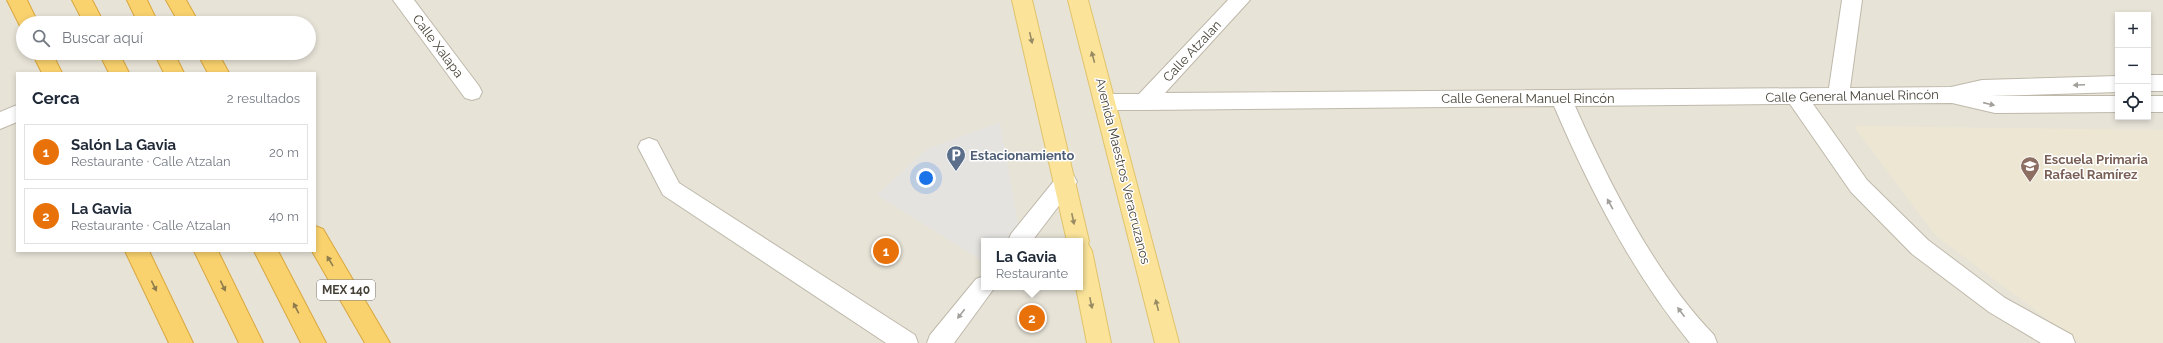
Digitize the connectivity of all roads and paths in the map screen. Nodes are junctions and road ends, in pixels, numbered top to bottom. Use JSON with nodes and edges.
{"nodes":[{"id":1,"x":17,"y":0,"type":"edge"},
{"id":2,"x":137,"y":0,"type":"edge"},
{"id":3,"x":176,"y":0,"type":"edge"},
{"id":4,"x":403,"y":0,"type":"edge"},
{"id":5,"x":1022,"y":0,"type":"edge"},
{"id":6,"x":1078,"y":0,"type":"edge"},
{"id":7,"x":1240,"y":0,"type":"edge"},
{"id":8,"x":1852,"y":0,"type":"edge"},
{"id":9,"x":25,"y":16,"type":"edge"},
{"id":10,"x":145,"y":16,"type":"edge"},
{"id":11,"x":185,"y":16,"type":"edge"},
{"id":12,"x":46,"y":60,"type":"edge"},
{"id":13,"x":112,"y":60,"type":"edge"},
{"id":14,"x":168,"y":60,"type":"edge"},
{"id":15,"x":211,"y":60,"type":"edge"},
{"id":16,"x":52,"y":72,"type":"edge"},
{"id":17,"x":118,"y":72,"type":"edge"},
{"id":18,"x":174,"y":72,"type":"edge"},
{"id":19,"x":218,"y":72,"type":"edge"},
{"id":20,"x":2151,"y":83,"type":"edge"},
{"id":21,"x":2163,"y":83,"type":"edge"},
{"id":22,"x":2115,"y":84,"type":"edge"},
{"id":23,"x":472,"y":92,"type":"dead end"},
{"id":24,"x":1951,"y":95,"type":"junction"},
{"id":25,"x":1838,"y":96,"type":"junction"},
{"id":26,"x":1796,"y":97,"type":"junction"},
{"id":27,"x":1561,"y":98,"type":"junction"},
{"id":28,"x":1105,"y":102,"type":"junction"},
{"id":29,"x":1144,"y":102,"type":"junction"},
{"id":30,"x":2115,"y":104,"type":"edge"},
{"id":31,"x":2151,"y":104,"type":"edge"},
{"id":32,"x":2163,"y":104,"type":"edge"},
{"id":33,"x":16,"y":113,"type":"edge"},
{"id":34,"x":0,"y":121,"type":"edge"},
{"id":35,"x":649,"y":147,"type":"dead end"},
{"id":36,"x":1066,"y":182,"type":"junction"},
{"id":37,"x":316,"y":238,"type":"edge"},
{"id":38,"x":1021,"y":238,"type":"edge"},
{"id":39,"x":1077,"y":238,"type":"edge"},
{"id":40,"x":137,"y":252,"type":"edge"},
{"id":41,"x":206,"y":252,"type":"edge"},
{"id":42,"x":267,"y":252,"type":"edge"},
{"id":43,"x":1083,"y":266,"type":"edge"},
{"id":44,"x":981,"y":290,"type":"edge"},
{"id":45,"x":1701,"y":342,"type":"edge"},
{"id":46,"x":181,"y":343,"type":"edge"},
{"id":47,"x":251,"y":343,"type":"edge"},
{"id":48,"x":314,"y":343,"type":"edge"},
{"id":49,"x":378,"y":343,"type":"edge"},
{"id":50,"x":906,"y":343,"type":"edge"},
{"id":51,"x":939,"y":343,"type":"edge"},
{"id":52,"x":1099,"y":343,"type":"edge"},
{"id":53,"x":1167,"y":343,"type":"edge"},
{"id":54,"x":2063,"y":343,"type":"edge"}],
"edges":[{"from":1,"to":9,"type":"highway"},
{"from":2,"to":10,"type":"highway"},
{"from":3,"to":11,"type":"highway"},
{"from":4,"to":23,"type":"street","name":"Calle Xalapa"},
{"from":5,"to":36,"type":"main road","one_way":true},
{"from":28,"to":6,"type":"main road","name":"Avenida Maestros Veracruzanos","one_way":true},
{"from":7,"to":29,"type":"street","name":"Calle Atzalan"},
{"from":8,"to":25,"type":"street"},
{"from":12,"to":16,"type":"highway"},
{"from":13,"to":17,"type":"highway"},
{"from":14,"to":18,"type":"highway"},
{"from":15,"to":19,"type":"highway"},
{"from":20,"to":21,"type":"street"},
{"from":22,"to":24,"type":"street","name":"Calle General Manuel Rincón","one_way":true},
{"from":24,"to":25,"type":"street","name":"Calle General Manuel Rincón"},
{"from":24,"to":30,"type":"street","name":"Calle General Manuel Rincón","one_way":true},
{"from":25,"to":26,"type":"street","name":"Calle General Manuel Rincón"},
{"from":26,"to":27,"type":"street","name":"Calle General Manuel Rincón"},
{"from":26,"to":54,"type":"street"},
{"from":27,"to":29,"type":"street","name":"Calle General Manuel Rincón"},
{"from":45,"to":27,"type":"street","one_way":true},
{"from":28,"to":29,"type":"street","name":"Calle General Manuel Rincón"},
{"from":53,"to":28,"type":"main road","name":"Avenida Maestros Veracruzanos","one_way":true},
{"from":31,"to":32,"type":"street"},
{"from":33,"to":34,"type":"street"},
{"from":35,"to":50,"type":"street"},
{"from":36,"to":38,"type":"street"},
{"from":36,"to":39,"type":"main road","one_way":true},
{"from":49,"to":37,"type":"highway","number":"MEX 140","one_way":true},
{"from":40,"to":46,"type":"highway","one_way":true},
{"from":41,"to":47,"type":"highway","one_way":true},
{"from":48,"to":42,"type":"highway","one_way":true},
{"from":43,"to":52,"type":"main road","one_way":true},
{"from":44,"to":51,"type":"street","one_way":true}]}
